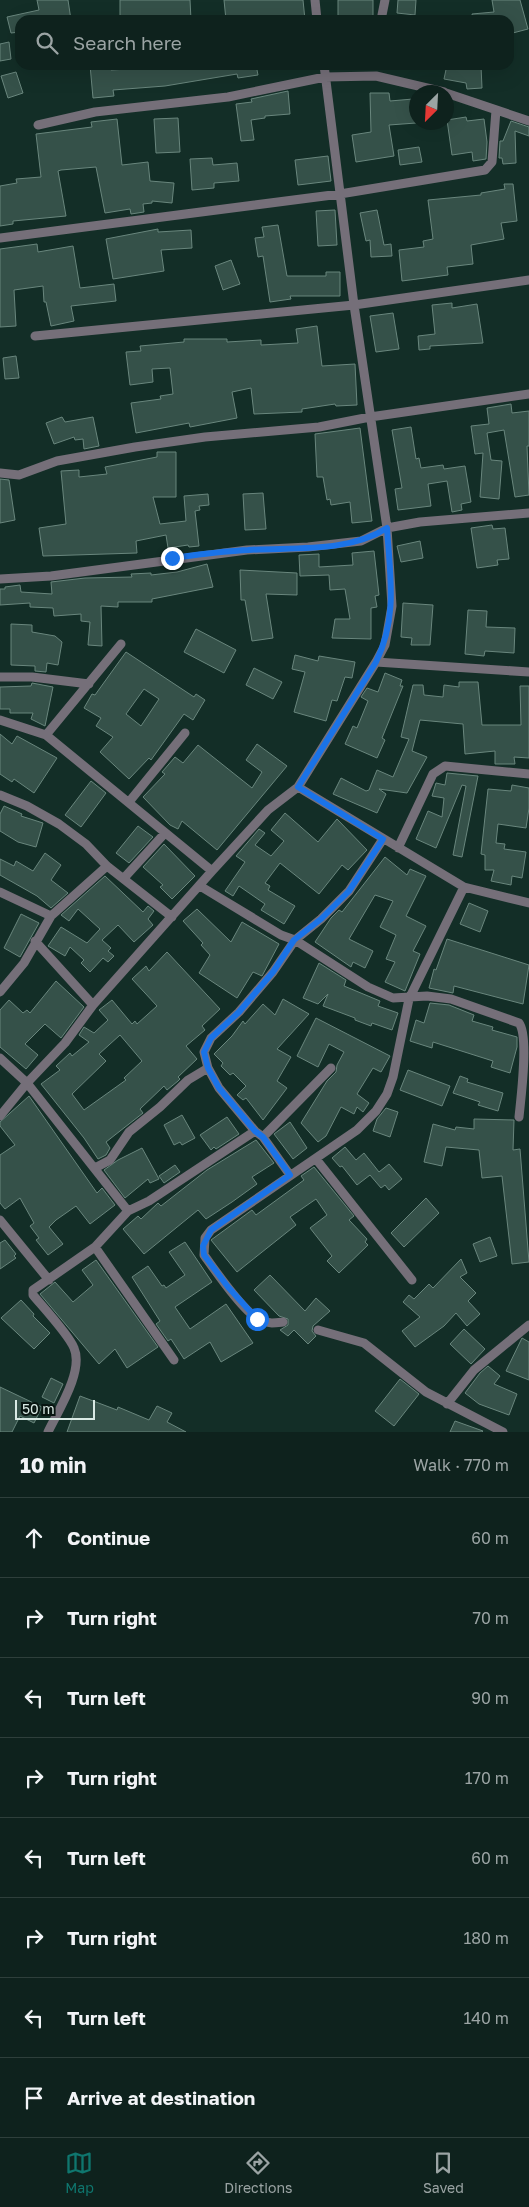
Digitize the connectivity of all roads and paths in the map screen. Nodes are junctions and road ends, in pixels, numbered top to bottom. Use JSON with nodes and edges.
{"nodes":[{"id":1,"x":314,"y":0,"type":"edge"},
{"id":2,"x":385,"y":0,"type":"edge"},
{"id":3,"x":316,"y":15,"type":"edge"},
{"id":4,"x":382,"y":15,"type":"dead end"},
{"id":5,"x":324,"y":70,"type":"edge"},
{"id":6,"x":325,"y":77,"type":"junction"},
{"id":7,"x":413,"y":85,"type":"edge"},
{"id":8,"x":454,"y":96,"type":"edge"},
{"id":9,"x":496,"y":110,"type":"junction"},
{"id":10,"x":529,"y":121,"type":"edge"},
{"id":11,"x":38,"y":125,"type":"dead end"},
{"id":12,"x":340,"y":194,"type":"junction"},
{"id":13,"x":0,"y":238,"type":"edge"},
{"id":14,"x":529,"y":280,"type":"edge"},
{"id":15,"x":354,"y":305,"type":"junction"},
{"id":16,"x":35,"y":336,"type":"dead end"},
{"id":17,"x":529,"y":394,"type":"edge"},
{"id":18,"x":370,"y":417,"type":"junction"},
{"id":19,"x":0,"y":473,"type":"edge"},
{"id":20,"x":529,"y":513,"type":"edge"},
{"id":21,"x":387,"y":528,"type":"junction"},
{"id":22,"x":0,"y":579,"type":"edge"},
{"id":23,"x":121,"y":644,"type":"dead end"},
{"id":24,"x":376,"y":662,"type":"junction"},
{"id":25,"x":529,"y":672,"type":"edge"},
{"id":26,"x":0,"y":677,"type":"edge"},
{"id":27,"x":89,"y":684,"type":"junction"},
{"id":28,"x":0,"y":720,"type":"edge"},
{"id":29,"x":185,"y":734,"type":"dead end"},
{"id":30,"x":46,"y":736,"type":"junction"},
{"id":31,"x":529,"y":774,"type":"edge"},
{"id":32,"x":298,"y":787,"type":"junction"},
{"id":33,"x":0,"y":795,"type":"edge"},
{"id":34,"x":129,"y":802,"type":"junction"},
{"id":35,"x":165,"y":833,"type":"junction"},
{"id":36,"x":383,"y":839,"type":"junction"},
{"id":37,"x":398,"y":848,"type":"junction"},
{"id":38,"x":107,"y":866,"type":"junction"},
{"id":39,"x":212,"y":870,"type":"junction"},
{"id":40,"x":124,"y":878,"type":"junction"},
{"id":41,"x":200,"y":886,"type":"junction"},
{"id":42,"x":464,"y":888,"type":"junction"},
{"id":43,"x":0,"y":892,"type":"edge"},
{"id":44,"x":529,"y":903,"type":"edge"},
{"id":45,"x":51,"y":916,"type":"junction"},
{"id":46,"x":172,"y":917,"type":"junction"},
{"id":47,"x":294,"y":940,"type":"junction"},
{"id":48,"x":36,"y":941,"type":"junction"},
{"id":49,"x":0,"y":992,"type":"edge"},
{"id":50,"x":409,"y":999,"type":"junction"},
{"id":51,"x":93,"y":1005,"type":"junction"},
{"id":52,"x":0,"y":1058,"type":"edge"},
{"id":53,"x":208,"y":1068,"type":"junction"},
{"id":54,"x":332,"y":1068,"type":"dead end"},
{"id":55,"x":27,"y":1083,"type":"junction"},
{"id":56,"x":0,"y":1116,"type":"edge"},
{"id":57,"x":519,"y":1117,"type":"dead end"},
{"id":58,"x":255,"y":1131,"type":"junction"},
{"id":59,"x":263,"y":1137,"type":"junction"},
{"id":60,"x":316,"y":1159,"type":"junction"},
{"id":61,"x":95,"y":1168,"type":"junction"},
{"id":62,"x":290,"y":1175,"type":"junction"},
{"id":63,"x":128,"y":1211,"type":"junction"},
{"id":64,"x":0,"y":1220,"type":"edge"},
{"id":65,"x":95,"y":1247,"type":"junction"},
{"id":66,"x":49,"y":1280,"type":"junction"},
{"id":67,"x":412,"y":1280,"type":"dead end"},
{"id":68,"x":283,"y":1322,"type":"dead end"},
{"id":69,"x":528,"y":1328,"type":"edge"},
{"id":70,"x":318,"y":1330,"type":"dead end"},
{"id":71,"x":174,"y":1360,"type":"dead end"},
{"id":72,"x":447,"y":1404,"type":"junction"},
{"id":73,"x":48,"y":1432,"type":"edge"},
{"id":74,"x":503,"y":1432,"type":"edge"}],
"edges":[{"from":1,"to":3,"type":"street"},
{"from":2,"to":4,"type":"street"},
{"from":5,"to":6,"type":"street"},
{"from":6,"to":7,"type":"street"},
{"from":6,"to":11,"type":"street"},
{"from":6,"to":12,"type":"street"},
{"from":8,"to":9,"type":"street"},
{"from":9,"to":10,"type":"street"},
{"from":9,"to":12,"type":"street"},
{"from":12,"to":13,"type":"street"},
{"from":12,"to":15,"type":"street"},
{"from":14,"to":15,"type":"street"},
{"from":15,"to":16,"type":"street"},
{"from":15,"to":18,"type":"street"},
{"from":17,"to":18,"type":"street"},
{"from":18,"to":19,"type":"street"},
{"from":18,"to":21,"type":"street"},
{"from":20,"to":21,"type":"street"},
{"from":21,"to":22,"type":"street"},
{"from":21,"to":24,"type":"street"},
{"from":23,"to":27,"type":"street"},
{"from":24,"to":25,"type":"street"},
{"from":24,"to":32,"type":"street"},
{"from":26,"to":27,"type":"street"},
{"from":27,"to":30,"type":"street"},
{"from":28,"to":30,"type":"street"},
{"from":29,"to":34,"type":"street"},
{"from":30,"to":34,"type":"street"},
{"from":31,"to":37,"type":"street"},
{"from":32,"to":36,"type":"street"},
{"from":32,"to":39,"type":"street"},
{"from":33,"to":38,"type":"street"},
{"from":34,"to":35,"type":"street"},
{"from":35,"to":39,"type":"street"},
{"from":35,"to":40,"type":"street"},
{"from":36,"to":37,"type":"street"},
{"from":36,"to":47,"type":"street"},
{"from":37,"to":42,"type":"street"},
{"from":38,"to":40,"type":"street"},
{"from":38,"to":45,"type":"street"},
{"from":39,"to":41,"type":"street"},
{"from":40,"to":46,"type":"street"},
{"from":41,"to":46,"type":"street"},
{"from":41,"to":47,"type":"street"},
{"from":42,"to":44,"type":"street"},
{"from":42,"to":50,"type":"street"},
{"from":43,"to":45,"type":"street"},
{"from":45,"to":48,"type":"street"},
{"from":46,"to":51,"type":"street"},
{"from":47,"to":50,"type":"street"},
{"from":47,"to":53,"type":"street"},
{"from":48,"to":49,"type":"street"},
{"from":48,"to":51,"type":"street"},
{"from":50,"to":57,"type":"street"},
{"from":50,"to":60,"type":"street"},
{"from":51,"to":55,"type":"street"},
{"from":52,"to":55,"type":"street"},
{"from":53,"to":58,"type":"street"},
{"from":53,"to":61,"type":"street"},
{"from":54,"to":59,"type":"street"},
{"from":55,"to":56,"type":"street"},
{"from":55,"to":61,"type":"street"},
{"from":58,"to":59,"type":"street"},
{"from":58,"to":63,"type":"street"},
{"from":59,"to":62,"type":"street"},
{"from":60,"to":62,"type":"street"},
{"from":60,"to":67,"type":"street"},
{"from":61,"to":63,"type":"street"},
{"from":62,"to":68,"type":"street"},
{"from":63,"to":65,"type":"street"},
{"from":64,"to":66,"type":"street"},
{"from":65,"to":66,"type":"street"},
{"from":65,"to":71,"type":"street"},
{"from":66,"to":73,"type":"street"},
{"from":69,"to":72,"type":"street"},
{"from":70,"to":72,"type":"street"},
{"from":72,"to":74,"type":"street"}]}
